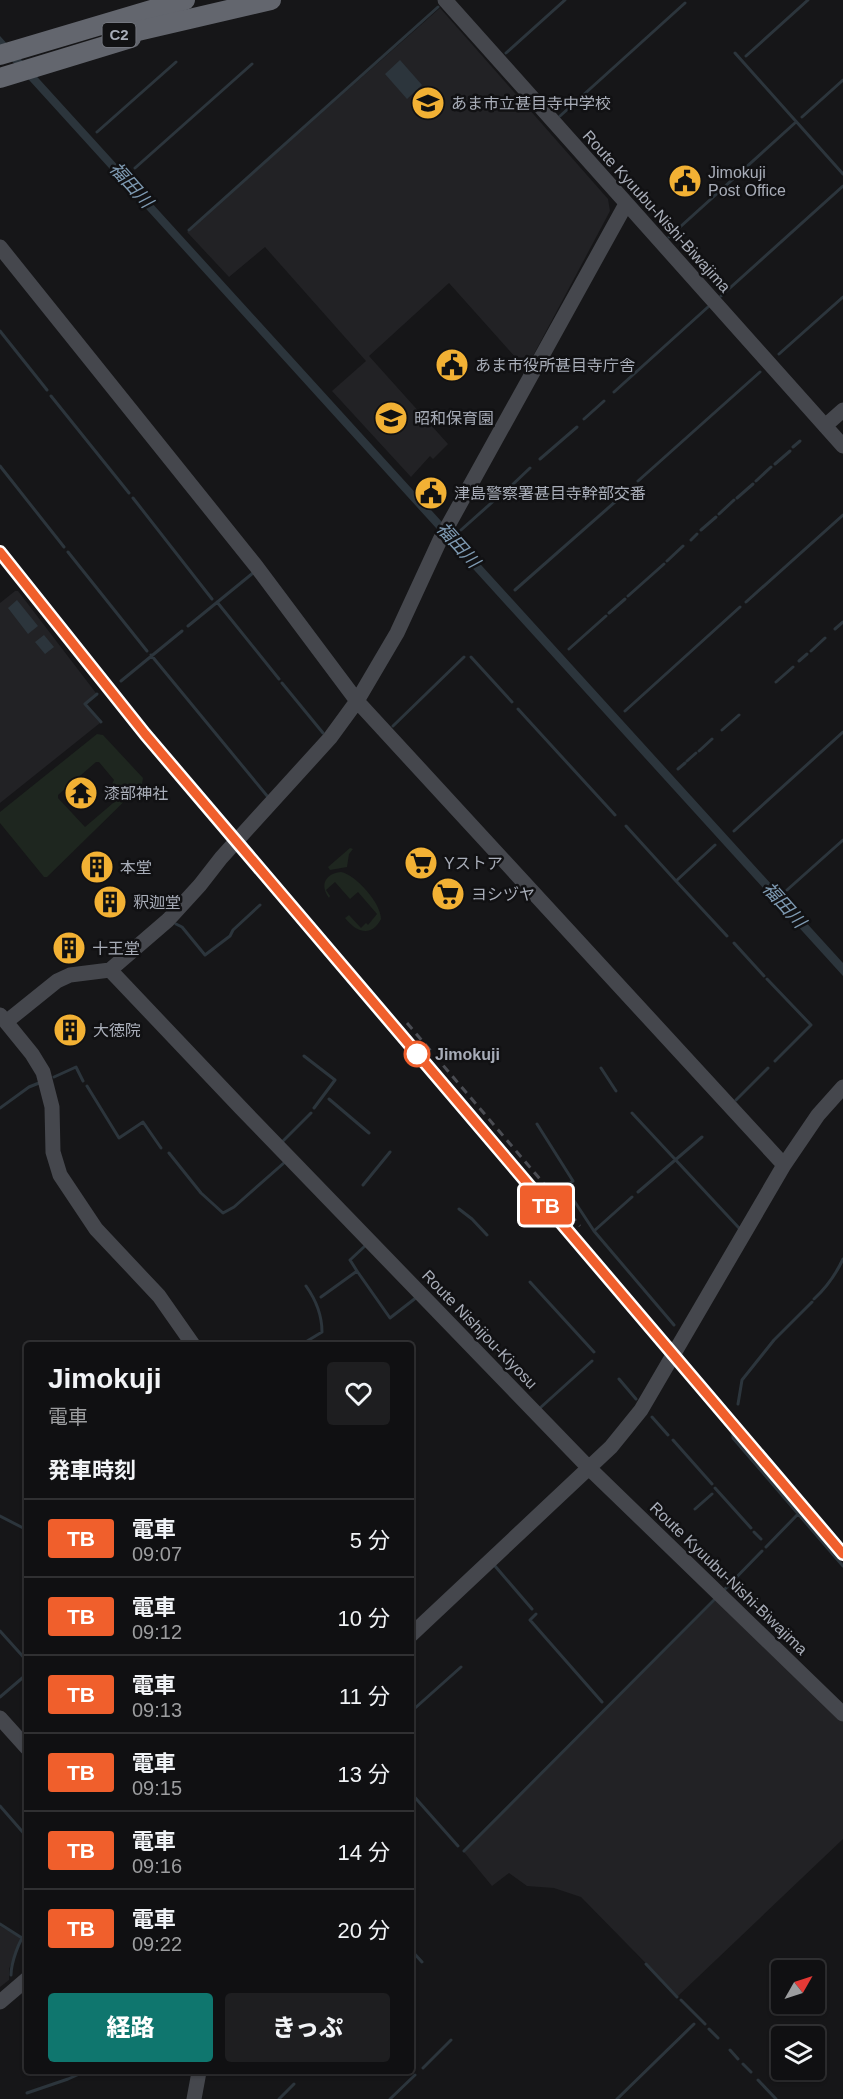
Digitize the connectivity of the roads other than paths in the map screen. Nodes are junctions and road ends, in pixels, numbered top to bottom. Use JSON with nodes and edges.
{"nodes":[{"id":1,"x":175,"y":0,"type":"edge"},
{"id":2,"x":185,"y":0,"type":"edge"},
{"id":3,"x":237,"y":0,"type":"edge"},
{"id":4,"x":261,"y":0,"type":"edge"},
{"id":5,"x":271,"y":0,"type":"edge"},
{"id":6,"x":445,"y":0,"type":"edge"},
{"id":7,"x":130,"y":17,"type":"junction"},
{"id":8,"x":112,"y":37,"type":"junction"},
{"id":9,"x":0,"y":55,"type":"edge"},
{"id":10,"x":6,"y":74,"type":"edge"},
{"id":11,"x":626,"y":204,"type":"junction"},
{"id":12,"x":0,"y":247,"type":"edge"},
{"id":13,"x":843,"y":410,"type":"edge"},
{"id":14,"x":825,"y":426,"type":"junction"},
{"id":15,"x":843,"y":446,"type":"edge"},
{"id":16,"x":357,"y":701,"type":"junction"},
{"id":17,"x":110,"y":970,"type":"junction"},
{"id":18,"x":3,"y":1019,"type":"edge"},
{"id":19,"x":843,"y":1087,"type":"edge"},
{"id":20,"x":784,"y":1165,"type":"junction"},
{"id":21,"x":191,"y":1342,"type":"edge"},
{"id":22,"x":589,"y":1468,"type":"junction"},
{"id":23,"x":414,"y":1626,"type":"edge"},
{"id":24,"x":843,"y":1714,"type":"edge"},
{"id":25,"x":0,"y":1718,"type":"edge"},
{"id":26,"x":24,"y":1746,"type":"edge"},
{"id":27,"x":24,"y":1982,"type":"edge"},
{"id":28,"x":0,"y":2002,"type":"edge"},
{"id":29,"x":199,"y":2074,"type":"edge"},
{"id":30,"x":194,"y":2099,"type":"edge"}],
"edges":[{"from":1,"to":7,"type":"highway"},
{"from":2,"to":7,"type":"highway","number":"C2"},
{"from":3,"to":8,"type":"highway","number":"C2","bridge":true},
{"from":4,"to":10,"type":"highway"},
{"from":5,"to":8,"type":"highway","bridge":true},
{"from":6,"to":11,"type":"main road","name":"Route Kyuubu-Nishi-Biwajima"},
{"from":7,"to":9,"type":"highway","number":"C2"},
{"from":8,"to":10,"type":"highway","number":"C2"},
{"from":11,"to":14,"type":"main road","name":"Route Kyuubu-Nishi-Biwajima"},
{"from":11,"to":16,"type":"main road"},
{"from":12,"to":16,"type":"main road"},
{"from":13,"to":14,"type":"main road"},
{"from":14,"to":15,"type":"main road","name":"Route Kyuubu-Nishi-Biwajima"},
{"from":16,"to":17,"type":"main road"},
{"from":16,"to":20,"type":"main road"},
{"from":17,"to":18,"type":"main road"},
{"from":17,"to":22,"type":"main road","name":"Route Nishijou-Kiyosu"},
{"from":18,"to":21,"type":"main road"},
{"from":19,"to":20,"type":"main road"},
{"from":20,"to":22,"type":"main road"},
{"from":22,"to":23,"type":"main road"},
{"from":22,"to":24,"type":"main road","name":"Route Kyuubu-Nishi-Biwajima"},
{"from":25,"to":26,"type":"main road"},
{"from":27,"to":28,"type":"main road"},
{"from":29,"to":30,"type":"main road"}]}
